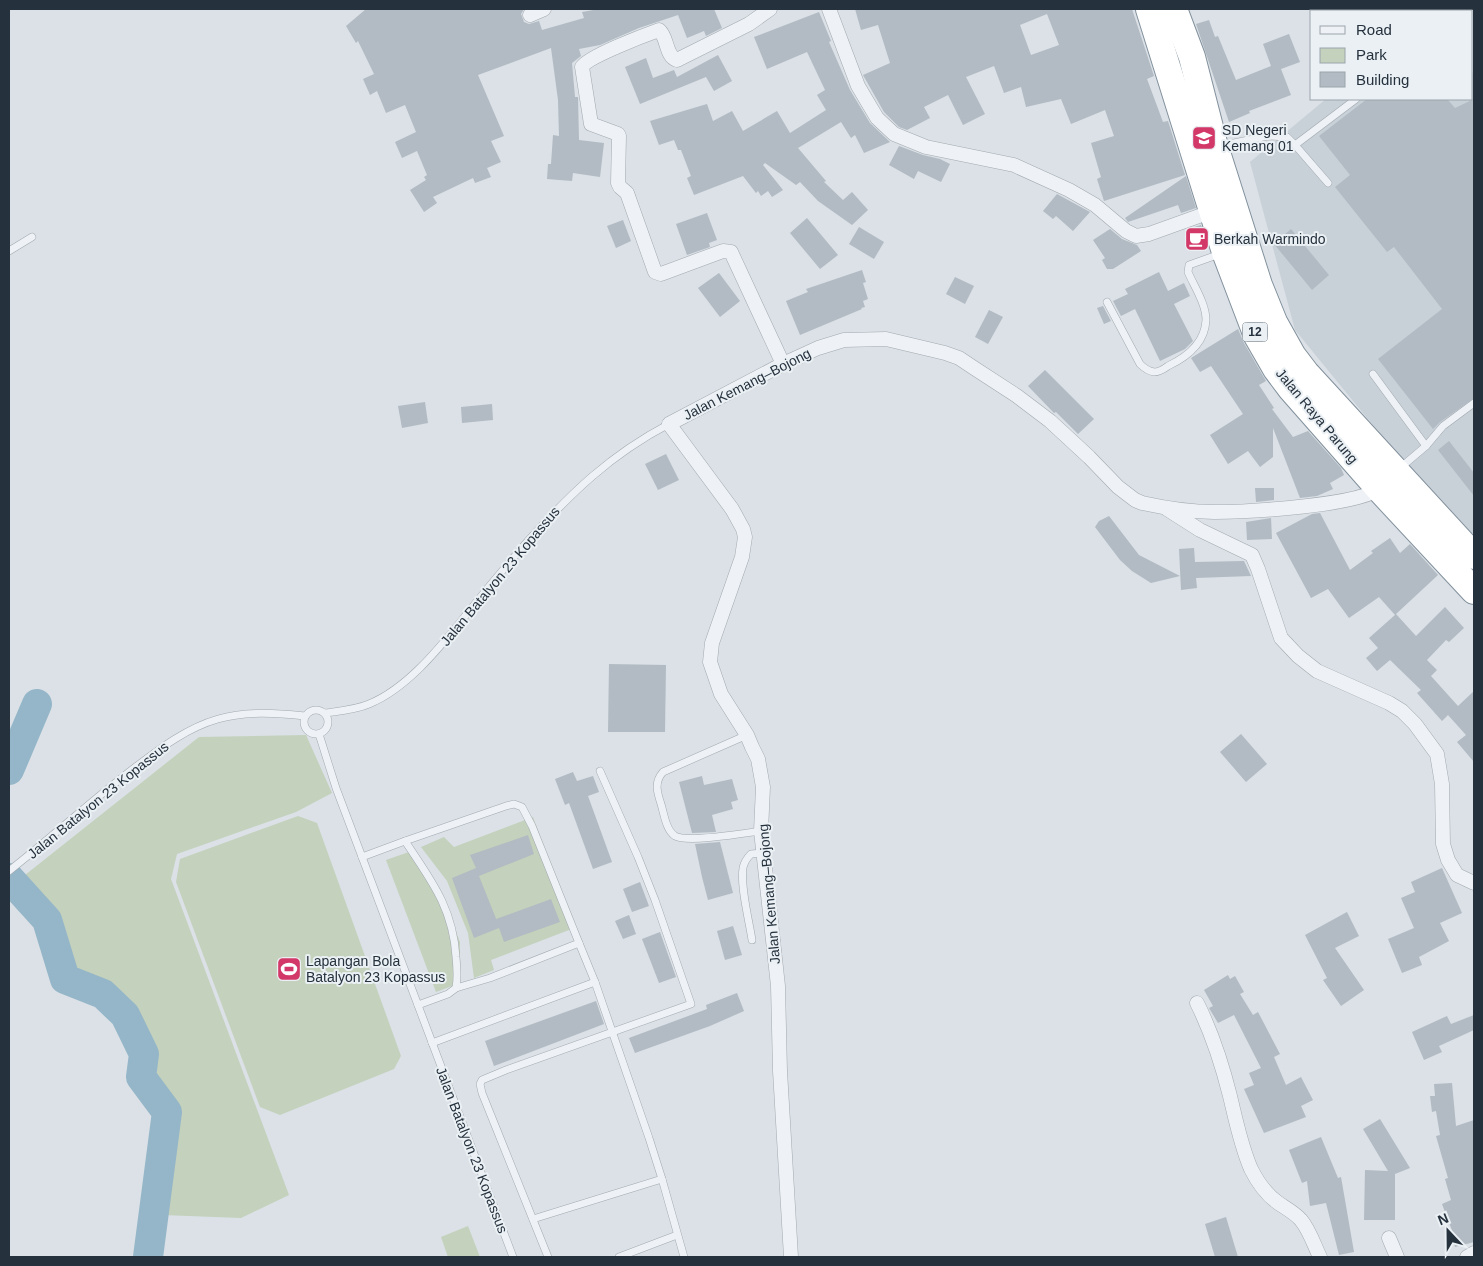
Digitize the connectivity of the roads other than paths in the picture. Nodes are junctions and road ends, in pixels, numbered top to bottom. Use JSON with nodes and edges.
{"nodes":[{"id":1,"x":544,"y":9,"type":"edge"},
{"id":2,"x":770,"y":9,"type":"edge"},
{"id":3,"x":829,"y":9,"type":"edge"},
{"id":4,"x":1149,"y":9,"type":"edge"},
{"id":5,"x":1174,"y":9,"type":"edge"},
{"id":6,"x":530,"y":15,"type":"dead end"},
{"id":7,"x":1355,"y":100,"type":"edge"},
{"id":8,"x":1214,"y":143,"type":"junction"},
{"id":9,"x":1296,"y":145,"type":"junction"},
{"id":10,"x":1328,"y":183,"type":"dead end"},
{"id":11,"x":1213,"y":211,"type":"junction"},
{"id":12,"x":32,"y":237,"type":"dead end"},
{"id":13,"x":9,"y":251,"type":"edge"},
{"id":14,"x":1225,"y":252,"type":"junction"},
{"id":15,"x":1107,"y":302,"type":"dead end"},
{"id":16,"x":783,"y":364,"type":"junction"},
{"id":17,"x":1373,"y":374,"type":"dead end"},
{"id":18,"x":1474,"y":403,"type":"edge"},
{"id":19,"x":669,"y":424,"type":"junction"},
{"id":20,"x":1426,"y":446,"type":"junction"},
{"id":21,"x":1388,"y":480,"type":"junction"},
{"id":22,"x":1164,"y":507,"type":"junction"},
{"id":23,"x":1474,"y":556,"type":"edge"},
{"id":24,"x":1474,"y":591,"type":"edge"},
{"id":25,"x":324,"y":713,"type":"junction"},
{"id":26,"x":305,"y":716,"type":"junction"},
{"id":27,"x":319,"y":734,"type":"junction"},
{"id":28,"x":747,"y":735,"type":"junction"},
{"id":29,"x":600,"y":771,"type":"dead end"},
{"id":30,"x":761,"y":831,"type":"junction"},
{"id":31,"x":405,"y":841,"type":"junction"},
{"id":32,"x":763,"y":853,"type":"junction"},
{"id":33,"x":362,"y":856,"type":"junction"},
{"id":34,"x":9,"y":871,"type":"edge"},
{"id":35,"x":1474,"y":883,"type":"edge"},
{"id":36,"x":752,"y":940,"type":"dead end"},
{"id":37,"x":579,"y":943,"type":"junction"},
{"id":38,"x":595,"y":982,"type":"junction"},
{"id":39,"x":456,"y":988,"type":"junction"},
{"id":40,"x":1197,"y":1003,"type":"dead end"},
{"id":41,"x":418,"y":1005,"type":"junction"},
{"id":42,"x":612,"y":1033,"type":"junction"},
{"id":43,"x":432,"y":1043,"type":"junction"},
{"id":44,"x":662,"y":1179,"type":"junction"},
{"id":45,"x":533,"y":1218,"type":"junction"},
{"id":46,"x":677,"y":1235,"type":"junction"},
{"id":47,"x":1389,"y":1238,"type":"dead end"},
{"id":48,"x":1474,"y":1253,"type":"edge"},
{"id":49,"x":513,"y":1257,"type":"edge"},
{"id":50,"x":548,"y":1257,"type":"edge"},
{"id":51,"x":619,"y":1257,"type":"edge"},
{"id":52,"x":684,"y":1257,"type":"edge"},
{"id":53,"x":790,"y":1257,"type":"edge"},
{"id":54,"x":1320,"y":1257,"type":"edge"},
{"id":55,"x":1397,"y":1257,"type":"edge"},
{"id":56,"x":1467,"y":1257,"type":"edge"}],
"edges":[{"from":1,"to":6,"type":"street"},
{"from":2,"to":16,"type":"street"},
{"from":3,"to":11,"type":"street"},
{"from":4,"to":11,"type":"highway","name":"Jalan Raya Parung","number":"12"},
{"from":5,"to":8,"type":"highway","name":"Jalan Raya Parung","number":"12"},
{"from":7,"to":9,"type":"lane"},
{"from":8,"to":9,"type":"lane"},
{"from":8,"to":21,"type":"highway","name":"Jalan Raya Parung","number":"12"},
{"from":9,"to":10,"type":"lane"},
{"from":11,"to":14,"type":"highway","name":"Jalan Raya Parung","number":"12"},
{"from":12,"to":13,"type":"lane"},
{"from":14,"to":15,"type":"lane"},
{"from":14,"to":21,"type":"highway","name":"Jalan Raya Parung","number":"12"},
{"from":16,"to":19,"type":"street","name":"Jalan Kemang–Bojong"},
{"from":16,"to":22,"type":"street","name":"Jalan Kemang–Bojong"},
{"from":17,"to":20,"type":"lane"},
{"from":18,"to":20,"type":"lane"},
{"from":19,"to":25,"type":"lane","name":"Jalan Batalyon 23 Kopassus"},
{"from":19,"to":28,"type":"street","name":"Jalan Kemang–Bojong"},
{"from":20,"to":21,"type":"lane"},
{"from":21,"to":22,"type":"street","name":"Jalan Kemang–Bojong"},
{"from":21,"to":23,"type":"highway","name":"Jalan Raya Parung","number":"12"},
{"from":21,"to":24,"type":"highway","name":"Jalan Raya Parung","number":"12"},
{"from":22,"to":35,"type":"street"},
{"from":25,"to":26,"type":"lane"},
{"from":25,"to":27,"type":"lane"},
{"from":26,"to":27,"type":"lane"},
{"from":26,"to":34,"type":"lane","name":"Jalan Batalyon 23 Kopassus"},
{"from":27,"to":33,"type":"lane","name":"Jalan Batalyon 23 Kopassus"},
{"from":28,"to":30,"type":"street","name":"Jalan Kemang–Bojong"},
{"from":28,"to":30,"type":"lane"},
{"from":29,"to":42,"type":"lane"},
{"from":30,"to":32,"type":"street","name":"Jalan Kemang–Bojong"},
{"from":31,"to":33,"type":"lane"},
{"from":31,"to":37,"type":"lane"},
{"from":31,"to":39,"type":"lane"},
{"from":32,"to":36,"type":"lane"},
{"from":32,"to":53,"type":"street","name":"Jalan Kemang–Bojong"},
{"from":33,"to":41,"type":"lane","name":"Jalan Batalyon 23 Kopassus"},
{"from":37,"to":38,"type":"lane"},
{"from":37,"to":39,"type":"lane"},
{"from":38,"to":42,"type":"lane"},
{"from":38,"to":43,"type":"lane"},
{"from":39,"to":41,"type":"lane"},
{"from":40,"to":54,"type":"street"},
{"from":41,"to":43,"type":"lane","name":"Jalan Batalyon 23 Kopassus"},
{"from":42,"to":44,"type":"lane"},
{"from":42,"to":45,"type":"lane"},
{"from":43,"to":49,"type":"lane","name":"Jalan Batalyon 23 Kopassus"},
{"from":44,"to":45,"type":"lane"},
{"from":44,"to":46,"type":"lane"},
{"from":45,"to":50,"type":"lane"},
{"from":46,"to":51,"type":"lane"},
{"from":46,"to":52,"type":"lane"},
{"from":47,"to":55,"type":"street"},
{"from":48,"to":56,"type":"street"}]}
